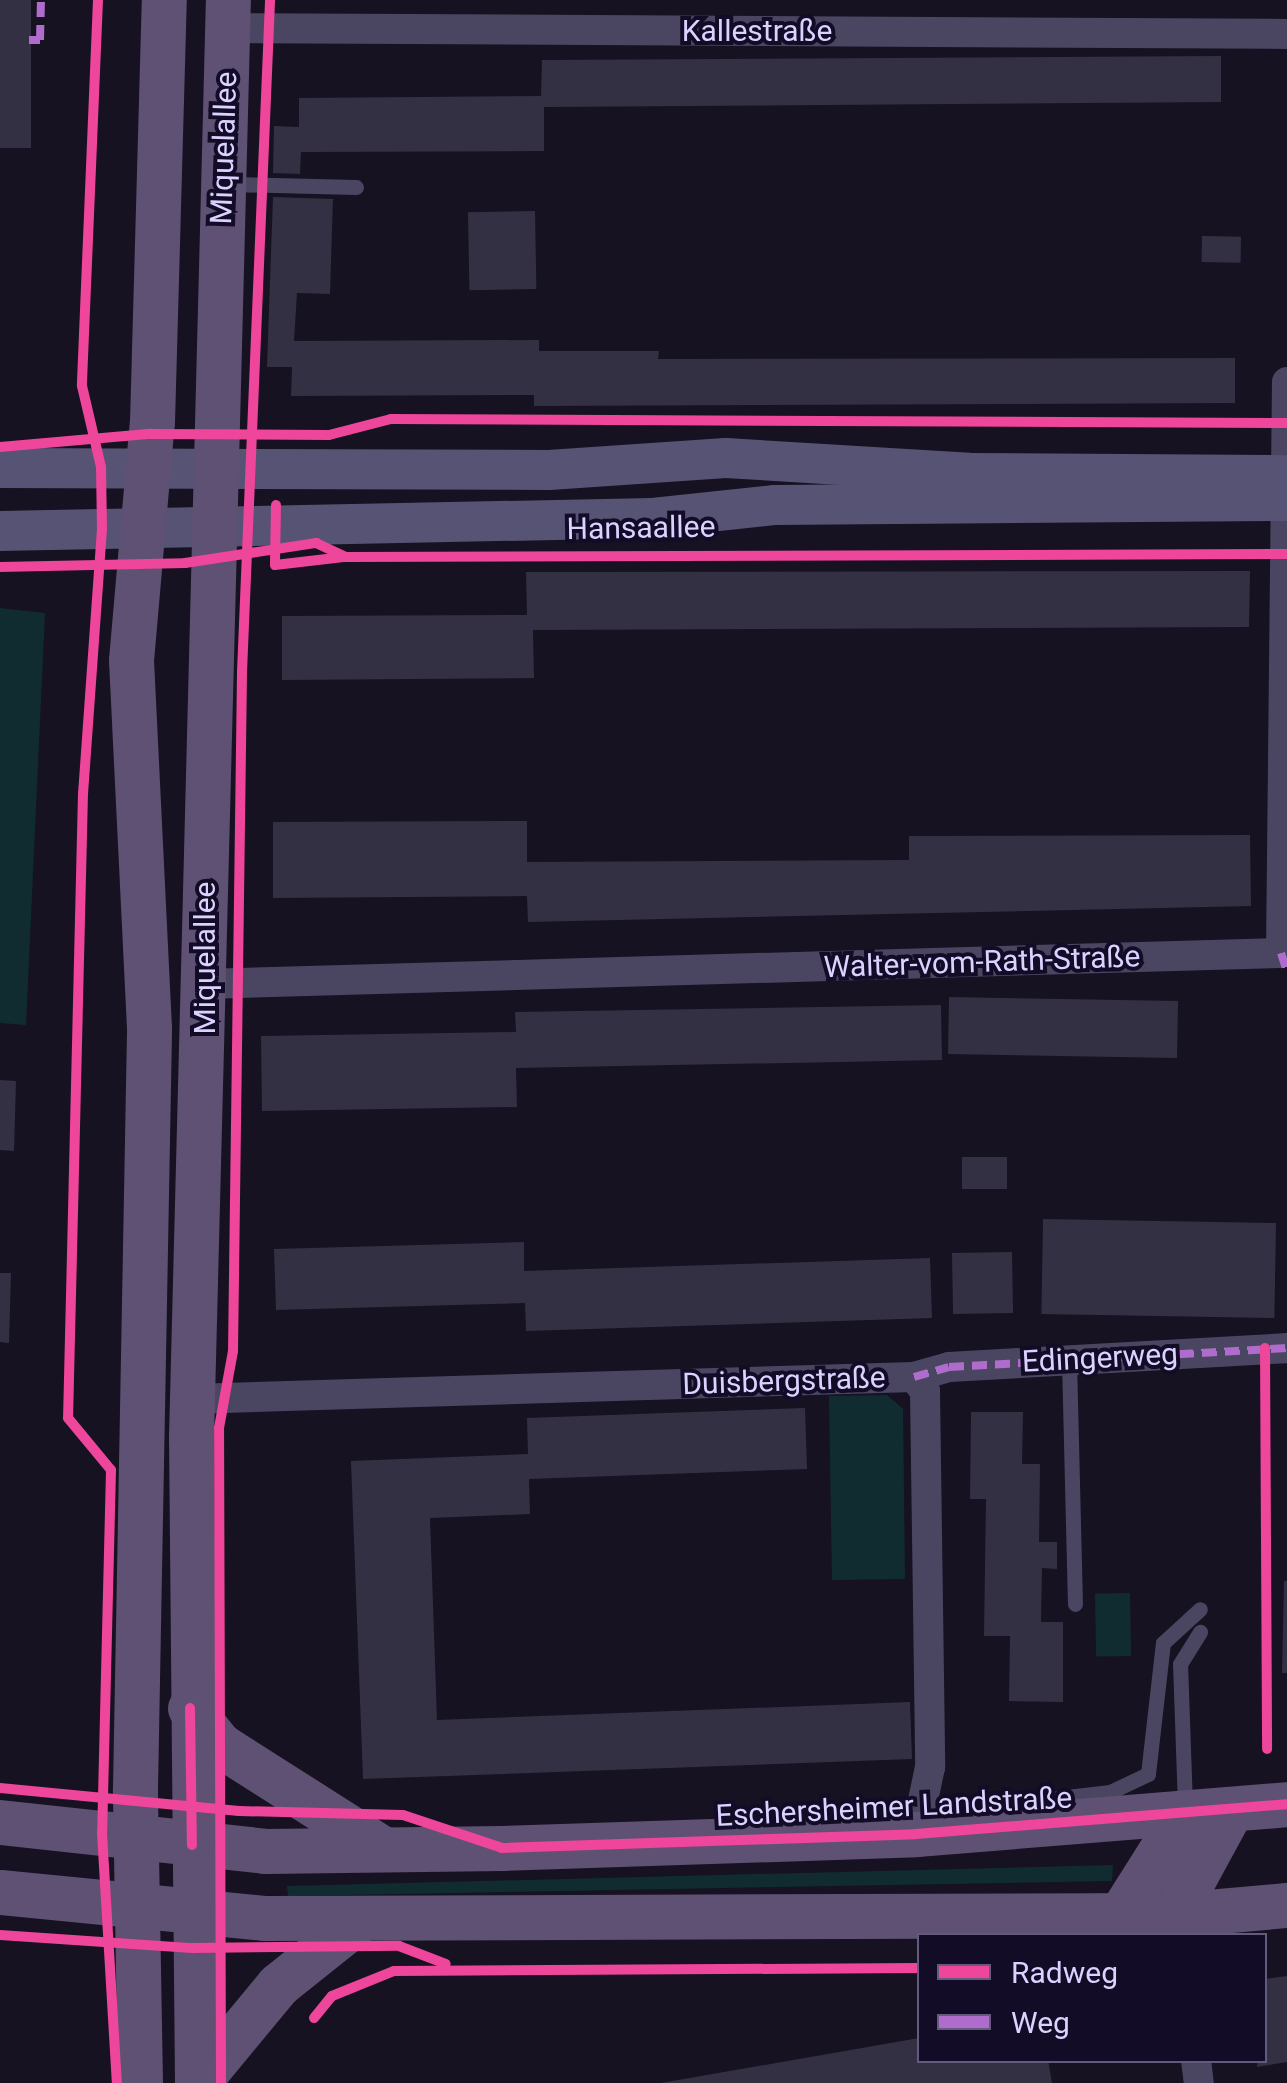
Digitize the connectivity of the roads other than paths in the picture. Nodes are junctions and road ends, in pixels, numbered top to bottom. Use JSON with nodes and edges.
{"nodes":[{"id":1,"x":164,"y":0,"type":"edge"},
{"id":2,"x":228,"y":14,"type":"edge"},
{"id":3,"x":1287,"y":34,"type":"edge"},
{"id":4,"x":223,"y":184,"type":"junction"},
{"id":5,"x":356,"y":187,"type":"dead end"},
{"id":6,"x":1287,"y":382,"type":"edge"},
{"id":7,"x":149,"y":467,"type":"junction"},
{"id":8,"x":0,"y":468,"type":"edge"},
{"id":9,"x":215,"y":468,"type":"junction"},
{"id":10,"x":1285,"y":488,"type":"edge"},
{"id":11,"x":214,"y":524,"type":"junction"},
{"id":12,"x":140,"y":528,"type":"junction"},
{"id":13,"x":0,"y":531,"type":"edge"},
{"id":14,"x":204,"y":984,"type":"junction"},
{"id":15,"x":1287,"y":1348,"type":"edge"},
{"id":16,"x":1069,"y":1360,"type":"junction"},
{"id":17,"x":914,"y":1377,"type":"junction"},
{"id":18,"x":192,"y":1400,"type":"junction"},
{"id":19,"x":1075,"y":1604,"type":"dead end"},
{"id":20,"x":1200,"y":1609,"type":"dead end"},
{"id":21,"x":1200,"y":1632,"type":"dead end"},
{"id":22,"x":190,"y":1708,"type":"junction"},
{"id":23,"x":1287,"y":1804,"type":"edge"},
{"id":24,"x":1231,"y":1810,"type":"junction"},
{"id":25,"x":1183,"y":1815,"type":"junction"},
{"id":26,"x":1127,"y":1820,"type":"junction"},
{"id":27,"x":0,"y":1822,"type":"edge"},
{"id":28,"x":936,"y":1832,"type":"junction"},
{"id":29,"x":136,"y":1837,"type":"junction"},
{"id":30,"x":192,"y":1845,"type":"junction"},
{"id":31,"x":383,"y":1849,"type":"junction"},
{"id":32,"x":1150,"y":1866,"type":"junction"},
{"id":33,"x":0,"y":1892,"type":"edge"},
{"id":34,"x":1287,"y":1906,"type":"edge"},
{"id":35,"x":136,"y":1908,"type":"junction"},
{"id":36,"x":192,"y":1915,"type":"junction"},
{"id":37,"x":1120,"y":1915,"type":"junction"},
{"id":38,"x":362,"y":1918,"type":"junction"},
{"id":39,"x":1176,"y":1925,"type":"edge"},
{"id":40,"x":140,"y":2083,"type":"edge"},
{"id":41,"x":197,"y":2083,"type":"edge"}],
"edges":[{"from":1,"to":7,"type":"main road","name":"Miquelallee"},
{"from":2,"to":3,"type":"street","name":"Kallestraße"},
{"from":2,"to":4,"type":"main road","name":"Miquelallee"},
{"from":4,"to":5,"type":"lane"},
{"from":4,"to":9,"type":"main road","name":"Miquelallee"},
{"from":6,"to":10,"type":"street"},
{"from":7,"to":8,"type":"main road","name":"Hansaallee"},
{"from":7,"to":9,"type":"main road","name":"Hansaallee"},
{"from":7,"to":12,"type":"main road","name":"Miquelallee"},
{"from":9,"to":10,"type":"main road","name":"Hansaallee"},
{"from":9,"to":11,"type":"main road","name":"Miquelallee"},
{"from":10,"to":11,"type":"main road","name":"Hansaallee"},
{"from":10,"to":14,"type":"street","name":"Walter-vom-Rath-Straße"},
{"from":11,"to":12,"type":"main road","name":"Hansaallee"},
{"from":11,"to":14,"type":"main road","name":"Miquelallee"},
{"from":12,"to":13,"type":"main road","name":"Hansaallee"},
{"from":12,"to":29,"type":"main road","name":"Miquelallee"},
{"from":14,"to":18,"type":"main road","name":"Miquelallee"},
{"from":15,"to":16,"type":"street","name":"Edingerweg"},
{"from":16,"to":17,"type":"street","name":"Edingerweg"},
{"from":16,"to":19,"type":"lane"},
{"from":17,"to":18,"type":"street","name":"Duisbergstraße"},
{"from":17,"to":28,"type":"street","name":"Duisbergstraße"},
{"from":18,"to":22,"type":"main road","name":"Miquelallee"},
{"from":20,"to":28,"type":"lane"},
{"from":21,"to":25,"type":"lane"},
{"from":22,"to":30,"type":"main road","name":"Miquelallee"},
{"from":22,"to":31,"type":"main road"},
{"from":23,"to":24,"type":"main road","name":"Eschersheimer Landstraße"},
{"from":24,"to":25,"type":"main road","name":"Eschersheimer Landstraße"},
{"from":24,"to":39,"type":"main road"},
{"from":25,"to":26,"type":"main road","name":"Eschersheimer Landstraße"},
{"from":25,"to":32,"type":"main road"},
{"from":26,"to":28,"type":"main road","name":"Eschersheimer Landstraße"},
{"from":26,"to":32,"type":"main road"},
{"from":27,"to":29,"type":"main road","name":"Eschersheimer Landstraße"},
{"from":28,"to":31,"type":"main road","name":"Eschersheimer Landstraße"},
{"from":29,"to":30,"type":"main road","name":"Eschersheimer Landstraße"},
{"from":29,"to":35,"type":"main road","name":"Miquelallee"},
{"from":30,"to":31,"type":"main road","name":"Eschersheimer Landstraße"},
{"from":30,"to":36,"type":"main road","name":"Miquelallee"},
{"from":32,"to":37,"type":"main road"},
{"from":32,"to":39,"type":"main road"},
{"from":33,"to":35,"type":"main road"},
{"from":34,"to":39,"type":"main road"},
{"from":35,"to":36,"type":"main road"},
{"from":35,"to":40,"type":"main road","name":"Miquelallee"},
{"from":36,"to":38,"type":"main road"},
{"from":36,"to":41,"type":"main road","name":"Miquelallee"},
{"from":37,"to":38,"type":"main road"},
{"from":37,"to":39,"type":"main road"},
{"from":38,"to":41,"type":"main road"}]}
